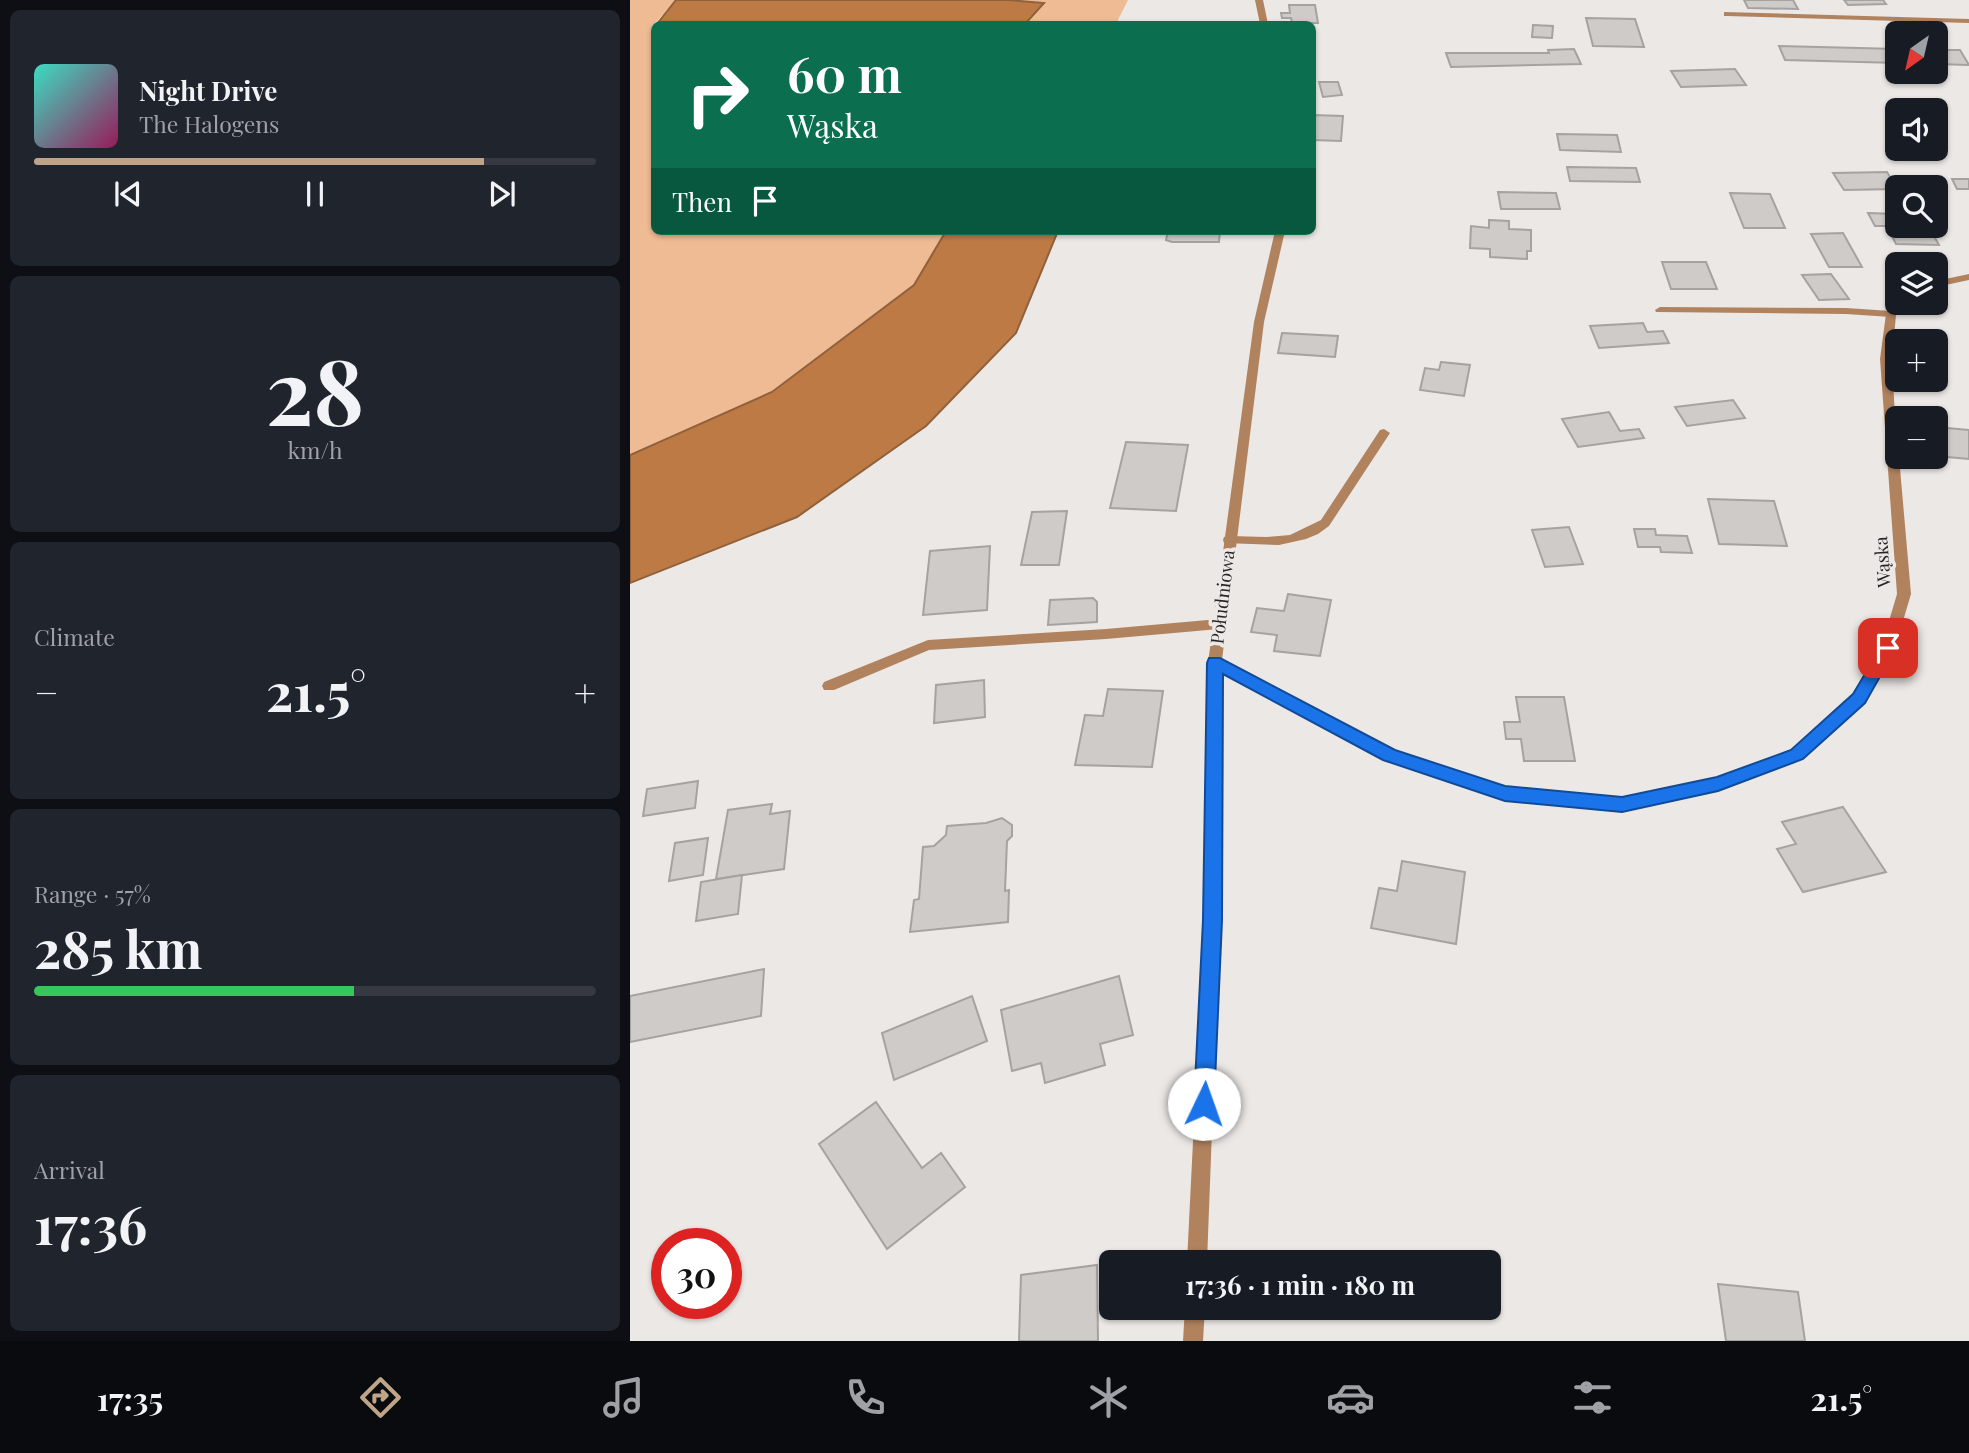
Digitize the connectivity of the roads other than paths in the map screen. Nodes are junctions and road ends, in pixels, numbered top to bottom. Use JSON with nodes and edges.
{"nodes":[{"id":1,"x":1259,"y":0,"type":"edge"},
{"id":2,"x":1727,"y":14,"type":"dead end"},
{"id":3,"x":1263,"y":21,"type":"edge"},
{"id":4,"x":1969,"y":21,"type":"edge"},
{"id":5,"x":1279,"y":235,"type":"edge"},
{"id":6,"x":1969,"y":277,"type":"edge"},
{"id":7,"x":1948,"y":281,"type":"edge"},
{"id":8,"x":1885,"y":309,"type":"edge"},
{"id":9,"x":1661,"y":310,"type":"dead end"},
{"id":10,"x":1895,"y":315,"type":"edge"},
{"id":11,"x":1384,"y":433,"type":"dead end"},
{"id":12,"x":1229,"y":540,"type":"junction"},
{"id":13,"x":1219,"y":624,"type":"junction"},
{"id":14,"x":1215,"y":663,"type":"junction"},
{"id":15,"x":829,"y":686,"type":"dead end"},
{"id":16,"x":1198,"y":1250,"type":"edge"},
{"id":17,"x":1194,"y":1320,"type":"edge"},
{"id":18,"x":1193,"y":1341,"type":"edge"}],
"edges":[{"from":1,"to":3,"type":"street"},
{"from":2,"to":4,"type":"street"},
{"from":5,"to":12,"type":"street","name":"Południowa"},
{"from":6,"to":7,"type":"street"},
{"from":8,"to":9,"type":"street"},
{"from":10,"to":14,"type":"street","name":"Wąska"},
{"from":11,"to":12,"type":"street"},
{"from":12,"to":13,"type":"street","name":"Południowa"},
{"from":13,"to":14,"type":"street","name":"Południowa"},
{"from":13,"to":15,"type":"street"},
{"from":14,"to":16,"type":"street","name":"Południowa"},
{"from":17,"to":18,"type":"street"}]}
